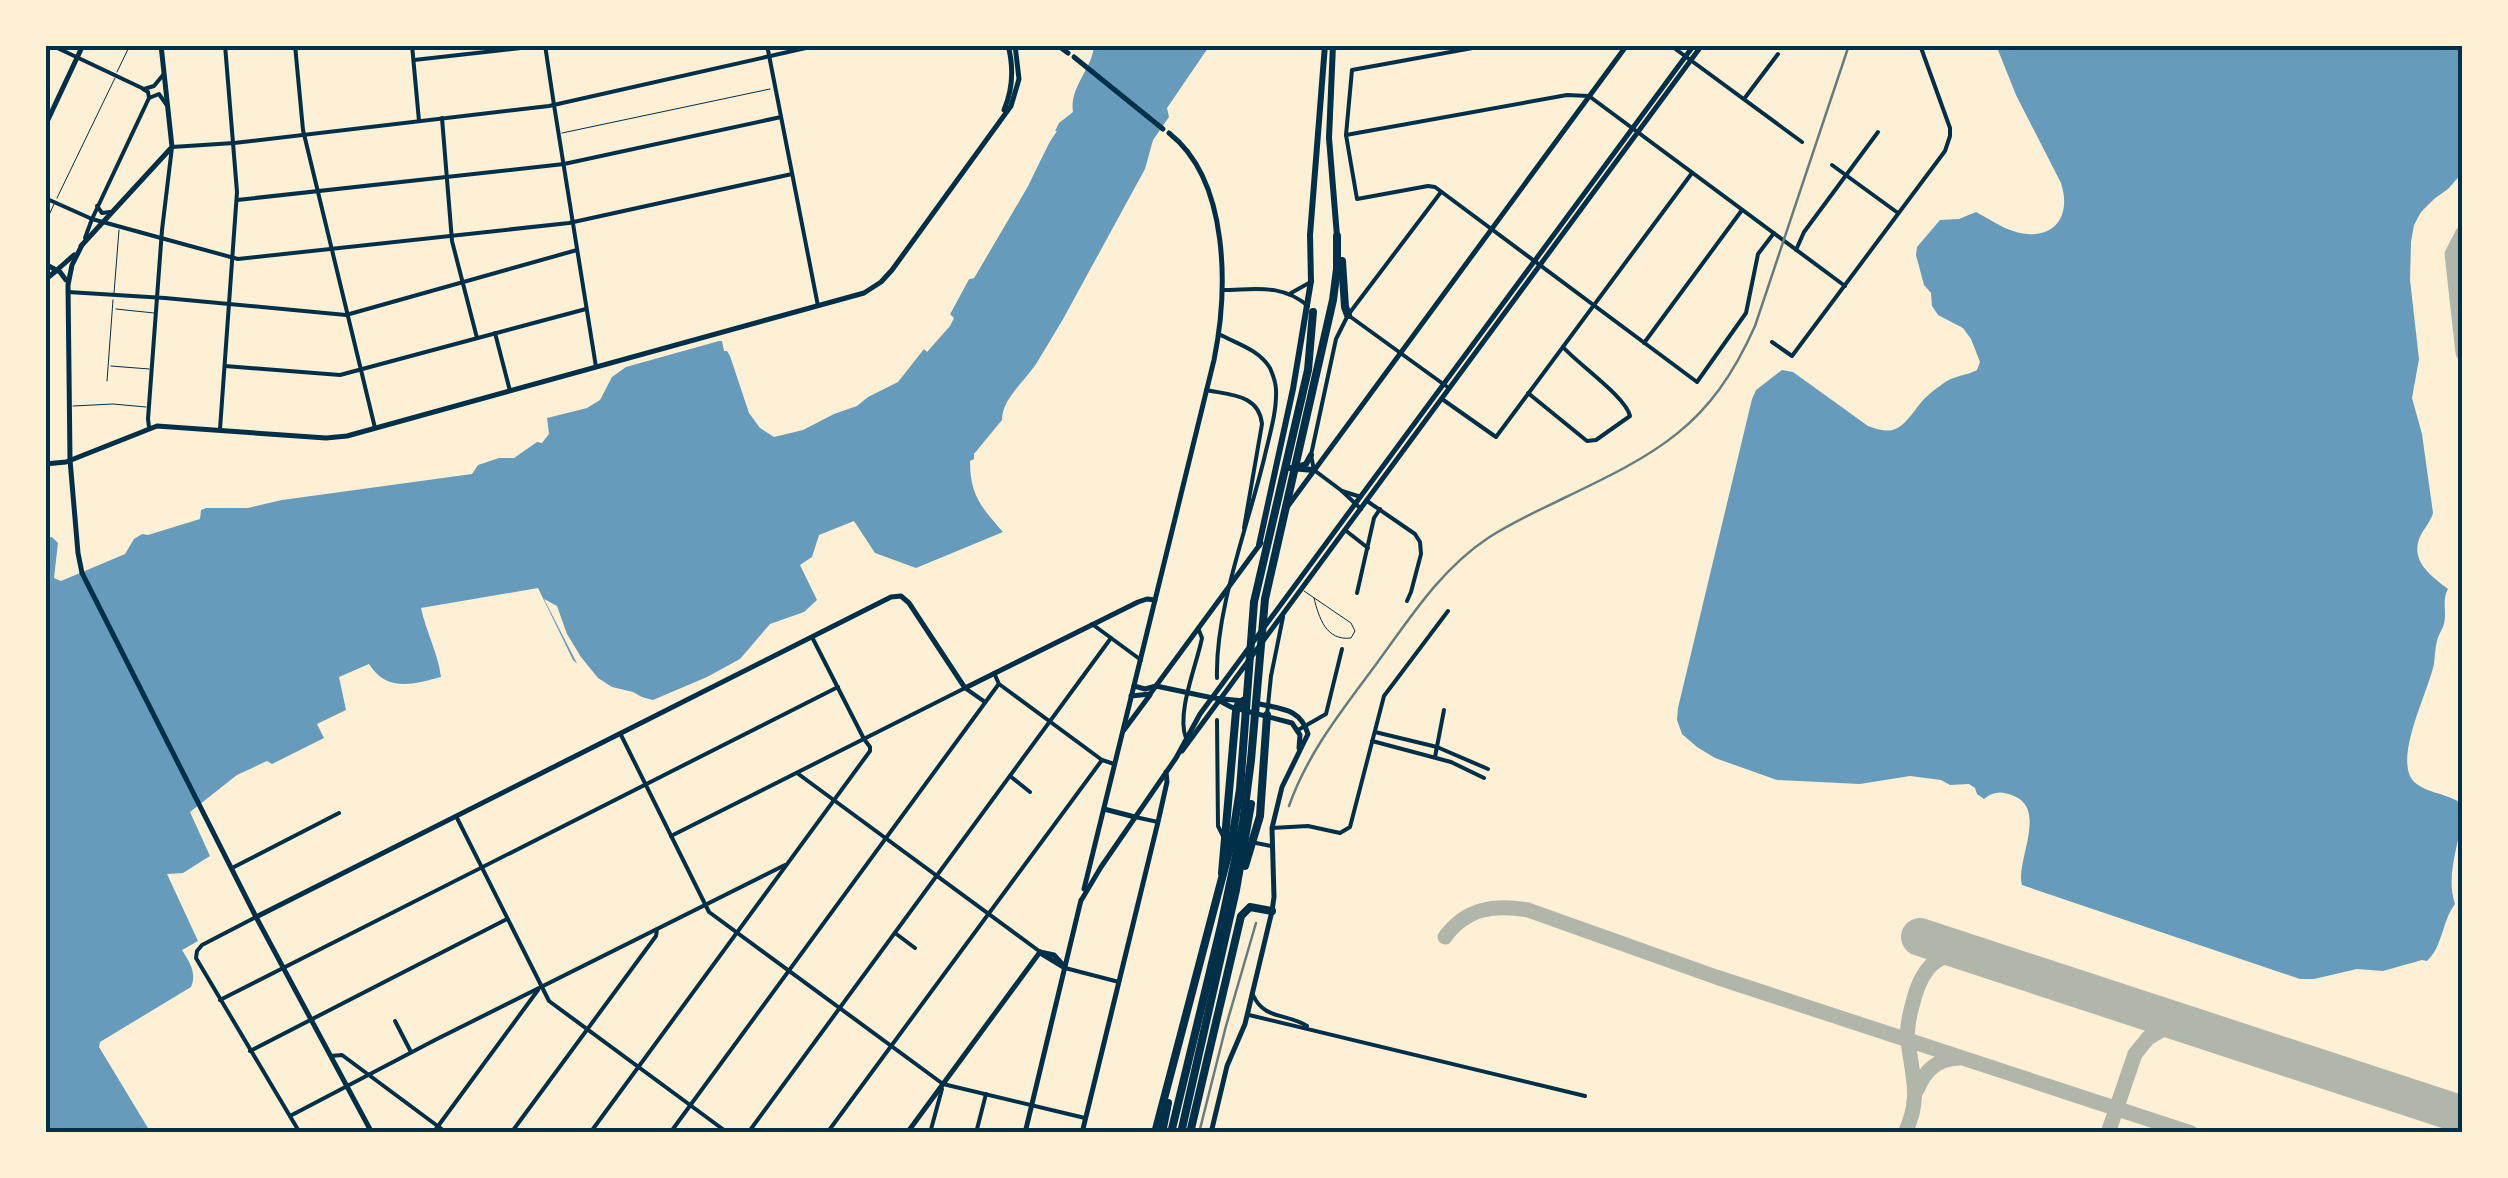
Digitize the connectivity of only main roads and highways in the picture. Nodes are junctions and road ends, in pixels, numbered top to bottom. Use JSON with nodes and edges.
{"nodes":[{"id":1,"x":83,"y":45,"type":"edge"},
{"id":2,"x":161,"y":45,"type":"edge"},
{"id":3,"x":1325,"y":45,"type":"edge"},
{"id":4,"x":1333,"y":45,"type":"edge"},
{"id":5,"x":1627,"y":45,"type":"edge"},
{"id":6,"x":1694,"y":45,"type":"edge"},
{"id":7,"x":1702,"y":45,"type":"edge"},
{"id":8,"x":1014,"y":46,"type":"edge"},
{"id":9,"x":1064,"y":50,"type":"edge"},
{"id":10,"x":1688,"y":58,"type":"junction"},
{"id":11,"x":45,"y":126,"type":"edge"},
{"id":12,"x":1337,"y":236,"type":"junction"},
{"id":13,"x":82,"y":246,"type":"junction"},
{"id":14,"x":45,"y":264,"type":"edge"},
{"id":15,"x":57,"y":270,"type":"junction"},
{"id":16,"x":45,"y":280,"type":"edge"},
{"id":17,"x":68,"y":289,"type":"junction"},
{"id":18,"x":1310,"y":308,"type":"joint"},
{"id":19,"x":1348,"y":315,"type":"road end"},
{"id":20,"x":1447,"y":387,"type":"junction"},
{"id":21,"x":1289,"y":453,"type":"junction"},
{"id":22,"x":1310,"y":455,"type":"road end"},
{"id":23,"x":70,"y":460,"type":"junction"},
{"id":24,"x":45,"y":464,"type":"edge"},
{"id":25,"x":1291,"y":468,"type":"junction"},
{"id":26,"x":1314,"y":470,"type":"junction"},
{"id":27,"x":1364,"y":499,"type":"junction"},
{"id":28,"x":1358,"y":508,"type":"junction"},
{"id":29,"x":1332,"y":543,"type":"junction"},
{"id":30,"x":1259,"y":546,"type":"junction"},
{"id":31,"x":1155,"y":600,"type":"junction"},
{"id":32,"x":1134,"y":686,"type":"junction"},
{"id":33,"x":1156,"y":686,"type":"junction"},
{"id":34,"x":1150,"y":694,"type":"junction"},
{"id":35,"x":1132,"y":696,"type":"junction"},
{"id":36,"x":1213,"y":698,"type":"junction"},
{"id":37,"x":1222,"y":700,"type":"junction"},
{"id":38,"x":1240,"y":704,"type":"junction"},
{"id":39,"x":1267,"y":716,"type":"junction"},
{"id":40,"x":1235,"y":722,"type":"junction"},
{"id":41,"x":1122,"y":732,"type":"junction"},
{"id":42,"x":1298,"y":753,"type":"junction"},
{"id":43,"x":1176,"y":758,"type":"junction"},
{"id":44,"x":1166,"y":772,"type":"junction"},
{"id":45,"x":1103,"y":809,"type":"junction"},
{"id":46,"x":1135,"y":817,"type":"junction"},
{"id":47,"x":1231,"y":878,"type":"junction"},
{"id":48,"x":1082,"y":899,"type":"junction"},
{"id":49,"x":1272,"y":911,"type":"junction"},
{"id":50,"x":256,"y":917,"type":"junction"},
{"id":51,"x":1072,"y":938,"type":"junction"},
{"id":52,"x":1040,"y":952,"type":"junction"},
{"id":53,"x":1051,"y":954,"type":"junction"},
{"id":54,"x":1065,"y":968,"type":"junction"},
{"id":55,"x":1161,"y":1120,"type":"junction"},
{"id":56,"x":1182,"y":1128,"type":"edge"},
{"id":57,"x":372,"y":1133,"type":"edge"},
{"id":58,"x":907,"y":1133,"type":"edge"},
{"id":59,"x":1025,"y":1133,"type":"edge"},
{"id":60,"x":1082,"y":1133,"type":"edge"},
{"id":61,"x":1155,"y":1133,"type":"edge"},
{"id":62,"x":1162,"y":1133,"type":"edge"},
{"id":63,"x":1171,"y":1133,"type":"edge"},
{"id":64,"x":1190,"y":1133,"type":"edge"},
{"id":65,"x":1211,"y":1133,"type":"edge"}],
"edges":[{"from":1,"to":11,"type":"main road"},
{"from":2,"to":13,"type":"main road"},
{"from":3,"to":18,"type":"highway"},
{"from":4,"to":12,"type":"highway"},
{"from":5,"to":26,"type":"main road"},
{"from":6,"to":10,"type":"main road"},
{"from":7,"to":10,"type":"main road"},
{"from":8,"to":23,"type":"main road"},
{"from":9,"to":31,"type":"main road"},
{"from":10,"to":20,"type":"main road"},
{"from":12,"to":19,"type":"highway"},
{"from":12,"to":21,"type":"highway"},
{"from":13,"to":15,"type":"main road"},
{"from":13,"to":17,"type":"main road"},
{"from":14,"to":15,"type":"main road"},
{"from":15,"to":16,"type":"main road"},
{"from":15,"to":17,"type":"main road"},
{"from":17,"to":23,"type":"main road"},
{"from":18,"to":21,"type":"highway"},
{"from":20,"to":27,"type":"main road"},
{"from":20,"to":27,"type":"main road"},
{"from":21,"to":25,"type":"highway"},
{"from":21,"to":30,"type":"highway"},
{"from":21,"to":47,"type":"highway"},
{"from":21,"to":47,"type":"highway"},
{"from":22,"to":25,"type":"highway"},
{"from":23,"to":24,"type":"main road"},
{"from":23,"to":50,"type":"main road"},
{"from":25,"to":26,"type":"highway"},
{"from":26,"to":30,"type":"main road"},
{"from":27,"to":28,"type":"main road"},
{"from":28,"to":29,"type":"main road"},
{"from":28,"to":29,"type":"main road"},
{"from":29,"to":36,"type":"main road"},
{"from":29,"to":37,"type":"main road"},
{"from":30,"to":33,"type":"main road"},
{"from":31,"to":32,"type":"main road"},
{"from":31,"to":50,"type":"main road"},
{"from":32,"to":33,"type":"main road"},
{"from":32,"to":35,"type":"main road"},
{"from":33,"to":34,"type":"main road"},
{"from":33,"to":36,"type":"main road"},
{"from":34,"to":35,"type":"main road"},
{"from":34,"to":41,"type":"main road"},
{"from":35,"to":41,"type":"main road"},
{"from":36,"to":37,"type":"main road"},
{"from":36,"to":43,"type":"main road"},
{"from":37,"to":38,"type":"main road"},
{"from":37,"to":43,"type":"main road"},
{"from":38,"to":39,"type":"main road"},
{"from":38,"to":40,"type":"highway"},
{"from":39,"to":40,"type":"highway"},
{"from":39,"to":42,"type":"main road"},
{"from":39,"to":42,"type":"main road"},
{"from":39,"to":47,"type":"highway"},
{"from":40,"to":47,"type":"highway"},
{"from":41,"to":45,"type":"main road"},
{"from":42,"to":49,"type":"main road"},
{"from":43,"to":44,"type":"main road"},
{"from":44,"to":46,"type":"main road"},
{"from":44,"to":60,"type":"main road"},
{"from":45,"to":46,"type":"main road"},
{"from":45,"to":48,"type":"main road"},
{"from":46,"to":48,"type":"main road"},
{"from":47,"to":55,"type":"highway"},
{"from":47,"to":56,"type":"highway"},
{"from":47,"to":63,"type":"highway"},
{"from":48,"to":51,"type":"main road"},
{"from":49,"to":64,"type":"highway"},
{"from":49,"to":65,"type":"main road"},
{"from":50,"to":57,"type":"main road"},
{"from":51,"to":53,"type":"main road"},
{"from":51,"to":54,"type":"main road"},
{"from":52,"to":53,"type":"main road"},
{"from":52,"to":54,"type":"main road"},
{"from":52,"to":58,"type":"main road"},
{"from":53,"to":54,"type":"main road"},
{"from":54,"to":59,"type":"main road"},
{"from":55,"to":61,"type":"highway"},
{"from":55,"to":62,"type":"highway"}]}
